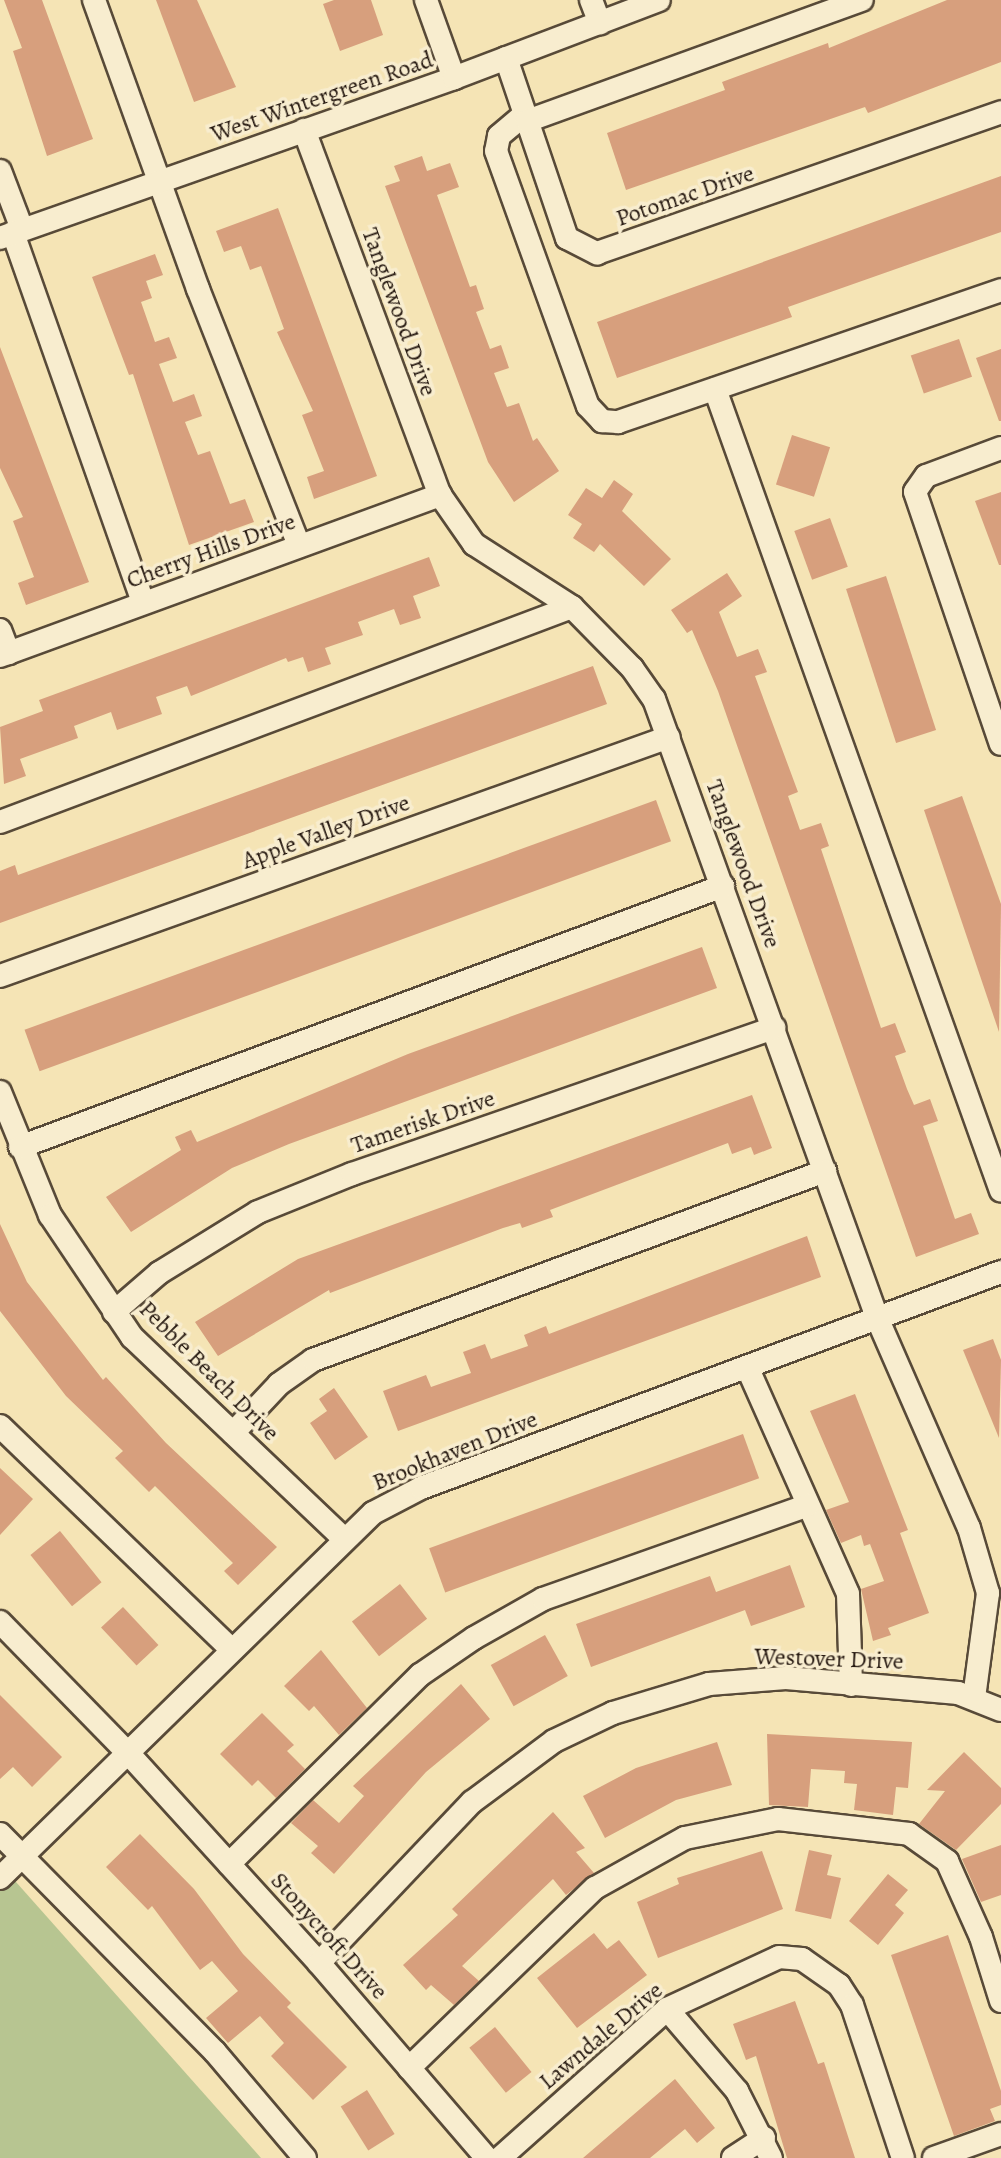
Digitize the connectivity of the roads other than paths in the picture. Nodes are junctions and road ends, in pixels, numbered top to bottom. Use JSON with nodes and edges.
{"nodes":[{"id":1,"x":94,"y":0,"type":"edge"},
{"id":2,"x":426,"y":0,"type":"edge"},
{"id":3,"x":591,"y":0,"type":"edge"},
{"id":4,"x":659,"y":0,"type":"edge"},
{"id":5,"x":862,"y":0,"type":"edge"},
{"id":6,"x":600,"y":23,"type":"junction"},
{"id":7,"x":506,"y":58,"type":"junction"},
{"id":8,"x":454,"y":78,"type":"junction"},
{"id":9,"x":1001,"y":112,"type":"edge"},
{"id":10,"x":526,"y":118,"type":"junction"},
{"id":11,"x":304,"y":130,"type":"junction"},
{"id":12,"x":0,"y":171,"type":"edge"},
{"id":13,"x":159,"y":181,"type":"junction"},
{"id":14,"x":12,"y":233,"type":"edge"},
{"id":15,"x":1001,"y":290,"type":"edge"},
{"id":16,"x":715,"y":389,"type":"junction"},
{"id":17,"x":1001,"y":448,"type":"edge"},
{"id":18,"x":440,"y":495,"type":"junction"},
{"id":19,"x":299,"y":546,"type":"junction"},
{"id":20,"x":143,"y":603,"type":"junction"},
{"id":21,"x":572,"y":607,"type":"junction"},
{"id":22,"x":0,"y":630,"type":"edge"},
{"id":23,"x":4,"y":654,"type":"edge"},
{"id":24,"x":669,"y":737,"type":"junction"},
{"id":25,"x":1001,"y":744,"type":"edge"},
{"id":26,"x":0,"y":822,"type":"edge"},
{"id":27,"x":723,"y":886,"type":"junction"},
{"id":28,"x":0,"y":976,"type":"edge"},
{"id":29,"x":774,"y":1028,"type":"junction"},
{"id":30,"x":0,"y":1092,"type":"edge"},
{"id":31,"x":20,"y":1147,"type":"junction"},
{"id":32,"x":825,"y":1171,"type":"junction"},
{"id":33,"x":1001,"y":1191,"type":"edge"},
{"id":34,"x":1001,"y":1272,"type":"edge"},
{"id":35,"x":114,"y":1312,"type":"junction"},
{"id":36,"x":878,"y":1320,"type":"junction"},
{"id":37,"x":748,"y":1369,"type":"junction"},
{"id":38,"x":0,"y":1426,"type":"edge"},
{"id":39,"x":233,"y":1433,"type":"junction"},
{"id":40,"x":808,"y":1505,"type":"junction"},
{"id":41,"x":344,"y":1539,"type":"junction"},
{"id":42,"x":0,"y":1622,"type":"edge"},
{"id":43,"x":232,"y":1650,"type":"junction"},
{"id":44,"x":851,"y":1685,"type":"junction"},
{"id":45,"x":974,"y":1698,"type":"junction"},
{"id":46,"x":1001,"y":1710,"type":"edge"},
{"id":47,"x":128,"y":1753,"type":"junction"},
{"id":48,"x":0,"y":1834,"type":"edge"},
{"id":49,"x":22,"y":1856,"type":"junction"},
{"id":50,"x":229,"y":1864,"type":"junction"},
{"id":51,"x":0,"y":1878,"type":"edge"},
{"id":52,"x":319,"y":1963,"type":"junction"},
{"id":53,"x":1001,"y":2001,"type":"edge"},
{"id":54,"x":667,"y":2009,"type":"junction"},
{"id":55,"x":409,"y":2068,"type":"junction"},
{"id":56,"x":1001,"y":2134,"type":"edge"},
{"id":57,"x":767,"y":2148,"type":"edge"},
{"id":58,"x":305,"y":2158,"type":"edge"},
{"id":59,"x":487,"y":2158,"type":"edge"},
{"id":60,"x":500,"y":2158,"type":"edge"},
{"id":61,"x":733,"y":2158,"type":"edge"},
{"id":62,"x":903,"y":2158,"type":"edge"},
{"id":63,"x":934,"y":2158,"type":"edge"}],
"edges":[{"from":1,"to":13,"type":"street"},
{"from":2,"to":8,"type":"street"},
{"from":3,"to":6,"type":"street"},
{"from":4,"to":6,"type":"street","name":"West Wintergreen Road"},
{"from":5,"to":10,"type":"street"},
{"from":6,"to":7,"type":"street","name":"West Wintergreen Road"},
{"from":7,"to":8,"type":"street","name":"West Wintergreen Road"},
{"from":7,"to":10,"type":"street","name":"Potomac Drive"},
{"from":8,"to":11,"type":"street","name":"West Wintergreen Road"},
{"from":9,"to":10,"type":"street","name":"Potomac Drive"},
{"from":10,"to":16,"type":"street"},
{"from":11,"to":13,"type":"street","name":"West Wintergreen Road"},
{"from":11,"to":18,"type":"street","name":"Tanglewood Drive"},
{"from":12,"to":14,"type":"street"},
{"from":13,"to":14,"type":"street","name":"West Wintergreen Road"},
{"from":13,"to":19,"type":"street"},
{"from":14,"to":20,"type":"street"},
{"from":15,"to":16,"type":"street"},
{"from":16,"to":33,"type":"street"},
{"from":17,"to":25,"type":"street"},
{"from":18,"to":19,"type":"street","name":"Cherry Hills Drive"},
{"from":18,"to":21,"type":"street","name":"Tanglewood Drive"},
{"from":19,"to":20,"type":"street","name":"Cherry Hills Drive"},
{"from":20,"to":23,"type":"street","name":"Cherry Hills Drive"},
{"from":21,"to":24,"type":"street","name":"Tanglewood Drive"},
{"from":21,"to":26,"type":"street"},
{"from":22,"to":23,"type":"street"},
{"from":24,"to":27,"type":"street","name":"Tanglewood Drive"},
{"from":24,"to":28,"type":"street","name":"Apple Valley Drive"},
{"from":27,"to":29,"type":"street","name":"Tanglewood Drive"},
{"from":27,"to":31,"type":"street"},
{"from":29,"to":32,"type":"street","name":"Tanglewood Drive"},
{"from":29,"to":35,"type":"street","name":"Tamerisk Drive"},
{"from":30,"to":31,"type":"street","name":"Pebble Beach Drive"},
{"from":31,"to":35,"type":"street","name":"Pebble Beach Drive"},
{"from":32,"to":36,"type":"street","name":"Tanglewood Drive"},
{"from":32,"to":39,"type":"street"},
{"from":34,"to":36,"type":"street","name":"Brookhaven Drive"},
{"from":35,"to":39,"type":"street","name":"Pebble Beach Drive"},
{"from":36,"to":37,"type":"street","name":"Brookhaven Drive"},
{"from":36,"to":45,"type":"street","name":"Tanglewood Drive"},
{"from":37,"to":40,"type":"street"},
{"from":37,"to":41,"type":"street","name":"Brookhaven Drive"},
{"from":38,"to":43,"type":"street"},
{"from":39,"to":41,"type":"street","name":"Pebble Beach Drive"},
{"from":40,"to":44,"type":"street"},
{"from":40,"to":50,"type":"street"},
{"from":41,"to":43,"type":"street","name":"Brookhaven Drive"},
{"from":42,"to":47,"type":"street","name":"Stonycroft Drive"},
{"from":43,"to":47,"type":"street","name":"Brookhaven Drive"},
{"from":44,"to":45,"type":"street","name":"Westover Drive"},
{"from":44,"to":52,"type":"street","name":"Westover Drive"},
{"from":45,"to":46,"type":"street","name":"Westover Drive"},
{"from":47,"to":49,"type":"street","name":"Brookhaven Drive"},
{"from":47,"to":50,"type":"street","name":"Stonycroft Drive"},
{"from":48,"to":49,"type":"street"},
{"from":49,"to":51,"type":"street","name":"Brookhaven Drive"},
{"from":49,"to":58,"type":"street"},
{"from":50,"to":52,"type":"street","name":"Stonycroft Drive"},
{"from":52,"to":55,"type":"street","name":"Stonycroft Drive"},
{"from":53,"to":55,"type":"street"},
{"from":54,"to":57,"type":"street"},
{"from":54,"to":60,"type":"street","name":"Lawndale Drive"},
{"from":54,"to":62,"type":"street","name":"Lawndale Drive"},
{"from":55,"to":59,"type":"street","name":"Stonycroft Drive"},
{"from":56,"to":63,"type":"street"},
{"from":57,"to":61,"type":"street"}]}
